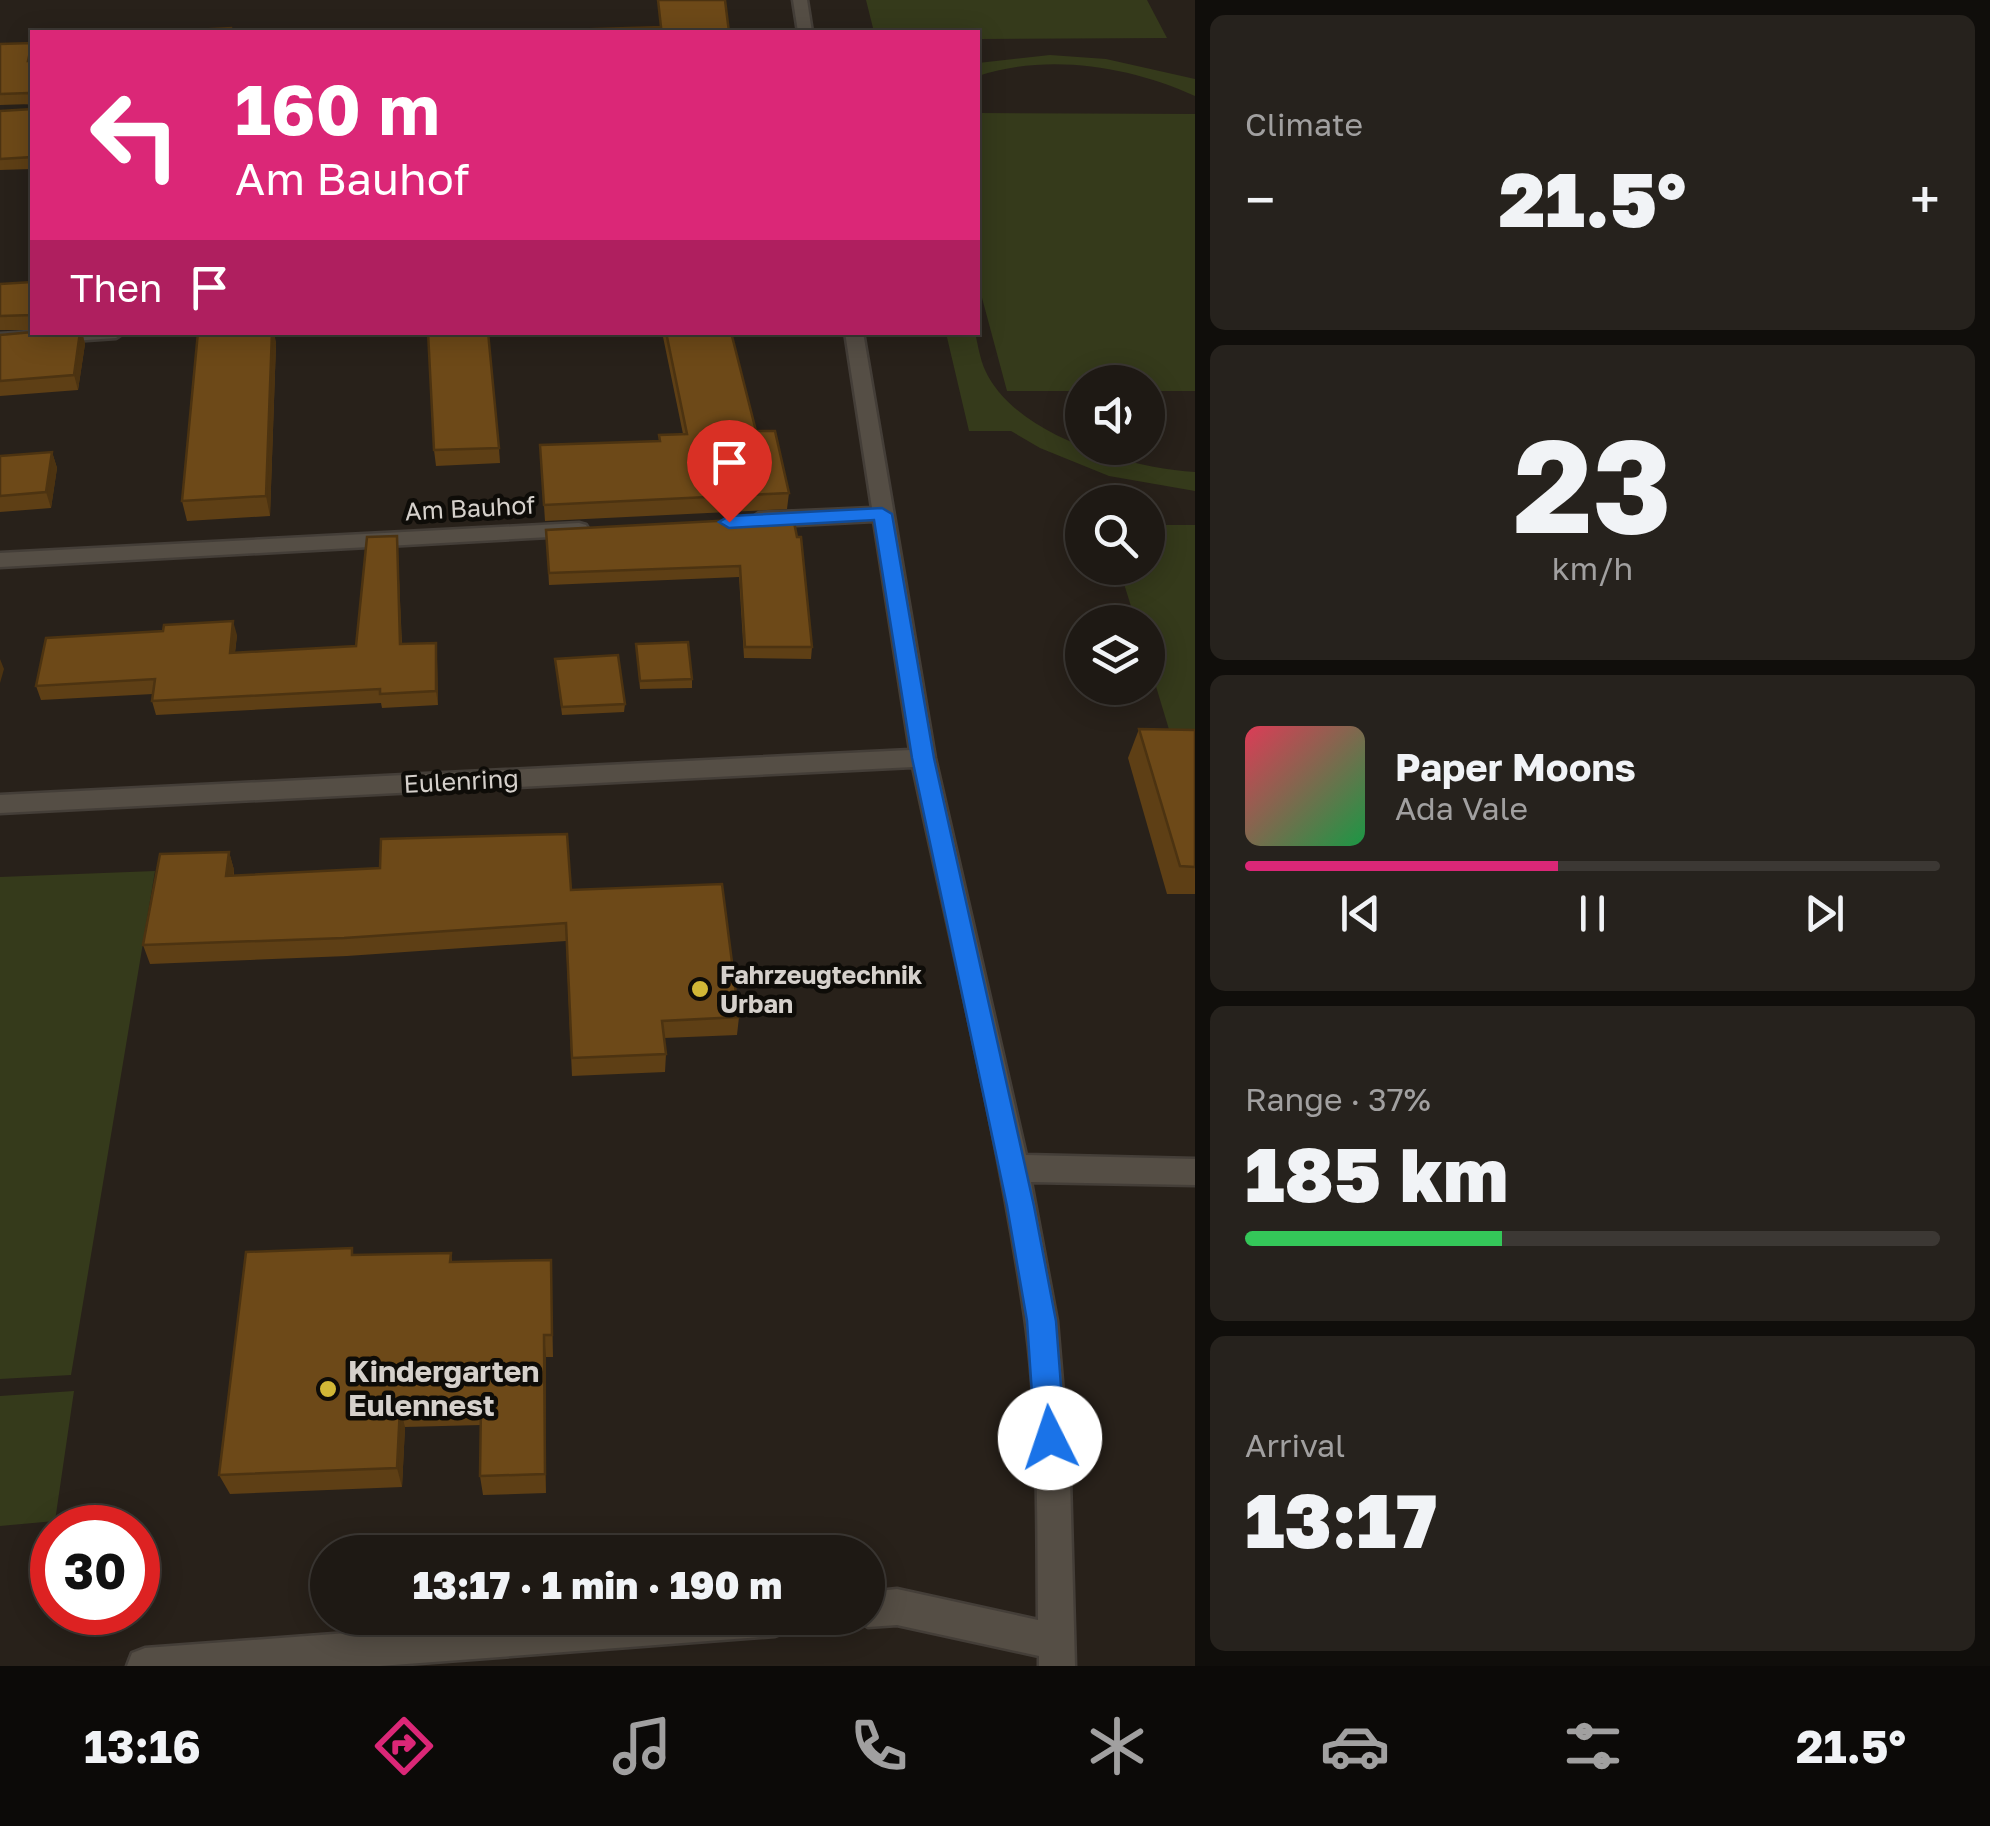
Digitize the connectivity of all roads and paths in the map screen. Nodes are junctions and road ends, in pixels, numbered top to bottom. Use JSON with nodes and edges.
{"nodes":[{"id":1,"x":800,"y":0,"type":"edge"},
{"id":2,"x":805,"y":30,"type":"edge"},
{"id":3,"x":72,"y":335,"type":"edge"},
{"id":4,"x":854,"y":335,"type":"edge"},
{"id":5,"x":0,"y":340,"type":"edge"},
{"id":6,"x":882,"y":514,"type":"junction"},
{"id":7,"x":745,"y":521,"type":"edge"},
{"id":8,"x":608,"y":528,"type":"edge"},
{"id":9,"x":0,"y":560,"type":"edge"},
{"id":10,"x":923,"y":758,"type":"junction"},
{"id":11,"x":0,"y":804,"type":"edge"},
{"id":12,"x":1014,"y":1168,"type":"junction"},
{"id":13,"x":1195,"y":1172,"type":"edge"},
{"id":14,"x":885,"y":1608,"type":"edge"},
{"id":15,"x":552,"y":1635,"type":"edge"},
{"id":16,"x":1058,"y":1654,"type":"edge"},
{"id":17,"x":146,"y":1666,"type":"edge"}],
"edges":[{"from":1,"to":2,"type":"street"},
{"from":3,"to":5,"type":"street"},
{"from":4,"to":6,"type":"street"},
{"from":6,"to":7,"type":"street"},
{"from":6,"to":10,"type":"street"},
{"from":8,"to":9,"type":"street","name":"Am Bauhof"},
{"from":10,"to":11,"type":"street","name":"Eulenring"},
{"from":10,"to":12,"type":"street"},
{"from":12,"to":13,"type":"street"},
{"from":12,"to":16,"type":"street"},
{"from":14,"to":16,"type":"street"},
{"from":15,"to":17,"type":"street"}]}
